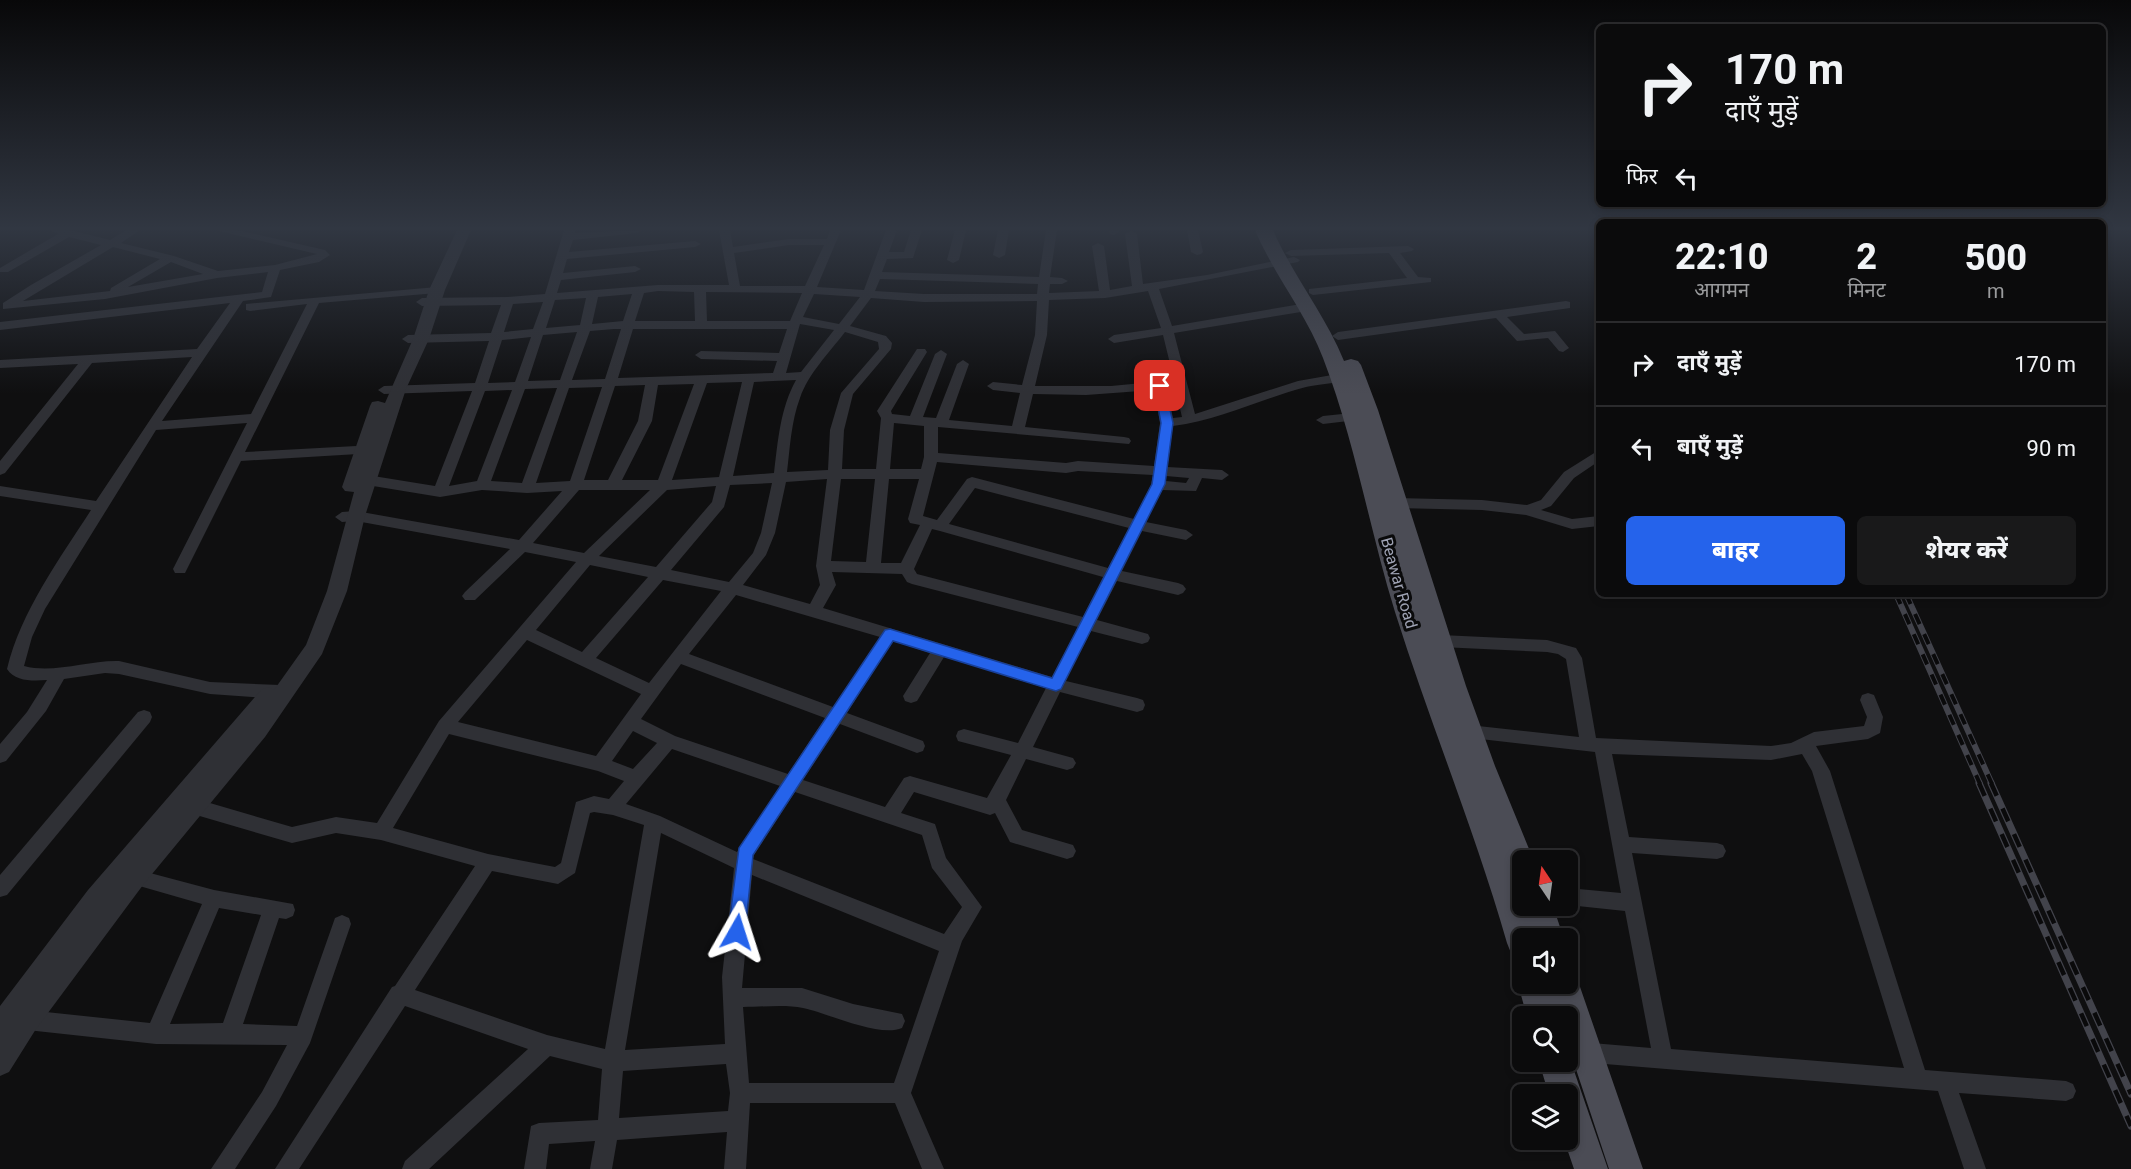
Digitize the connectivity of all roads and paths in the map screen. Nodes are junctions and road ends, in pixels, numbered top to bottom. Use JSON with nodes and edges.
{"nodes":[{"id":1,"x":39,"y":285,"type":"edge"},
{"id":2,"x":123,"y":285,"type":"edge"},
{"id":3,"x":164,"y":285,"type":"edge"},
{"id":4,"x":270,"y":285,"type":"edge"},
{"id":5,"x":433,"y":285,"type":"edge"},
{"id":6,"x":435,"y":285,"type":"edge"},
{"id":7,"x":555,"y":285,"type":"edge"},
{"id":8,"x":634,"y":285,"type":"edge"},
{"id":9,"x":734,"y":285,"type":"edge"},
{"id":10,"x":812,"y":285,"type":"edge"},
{"id":11,"x":872,"y":285,"type":"edge"},
{"id":12,"x":1044,"y":285,"type":"edge"},
{"id":13,"x":1104,"y":285,"type":"edge"},
{"id":14,"x":1138,"y":285,"type":"edge"},
{"id":15,"x":1159,"y":285,"type":"edge"},
{"id":16,"x":1302,"y":285,"type":"edge"},
{"id":17,"x":1399,"y":285,"type":"edge"},
{"id":18,"x":1152,"y":286,"type":"junction"},
{"id":19,"x":1138,"y":288,"type":"junction"},
{"id":20,"x":700,"y":289,"type":"junction"},
{"id":21,"x":634,"y":290,"type":"junction"},
{"id":22,"x":735,"y":290,"type":"junction"},
{"id":23,"x":810,"y":290,"type":"junction"},
{"id":24,"x":593,"y":294,"type":"junction"},
{"id":25,"x":868,"y":294,"type":"junction"},
{"id":26,"x":1105,"y":294,"type":"junction"},
{"id":27,"x":105,"y":295,"type":"junction"},
{"id":28,"x":429,"y":296,"type":"junction"},
{"id":29,"x":552,"y":297,"type":"junction"},
{"id":30,"x":1044,"y":297,"type":"junction"},
{"id":31,"x":1310,"y":299,"type":"junction"},
{"id":32,"x":315,"y":300,"type":"junction"},
{"id":33,"x":508,"y":301,"type":"junction"},
{"id":34,"x":236,"y":303,"type":"junction"},
{"id":35,"x":1566,"y":305,"type":"dead end"},
{"id":36,"x":3,"y":309,"type":"edge"},
{"id":37,"x":799,"y":315,"type":"junction"},
{"id":38,"x":1500,"y":316,"type":"junction"},
{"id":39,"x":850,"y":320,"type":"junction"},
{"id":40,"x":701,"y":324,"type":"junction"},
{"id":41,"x":627,"y":325,"type":"junction"},
{"id":42,"x":0,"y":326,"type":"edge"},
{"id":43,"x":585,"y":327,"type":"junction"},
{"id":44,"x":539,"y":331,"type":"junction"},
{"id":45,"x":1168,"y":331,"type":"junction"},
{"id":46,"x":495,"y":336,"type":"junction"},
{"id":47,"x":1338,"y":336,"type":"junction"},
{"id":48,"x":414,"y":339,"type":"junction"},
{"id":49,"x":1114,"y":339,"type":"dead end"},
{"id":50,"x":1563,"y":348,"type":"dead end"},
{"id":51,"x":921,"y":352,"type":"dead end"},
{"id":52,"x":200,"y":353,"type":"junction"},
{"id":53,"x":941,"y":354,"type":"dead end"},
{"id":54,"x":701,"y":355,"type":"dead end"},
{"id":55,"x":784,"y":357,"type":"junction"},
{"id":56,"x":88,"y":359,"type":"junction"},
{"id":57,"x":0,"y":364,"type":"edge"},
{"id":58,"x":963,"y":364,"type":"dead end"},
{"id":59,"x":1344,"y":367,"type":"junction"},
{"id":60,"x":805,"y":376,"type":"junction"},
{"id":61,"x":778,"y":377,"type":"junction"},
{"id":62,"x":749,"y":378,"type":"junction"},
{"id":63,"x":702,"y":380,"type":"junction"},
{"id":64,"x":652,"y":381,"type":"junction"},
{"id":65,"x":610,"y":383,"type":"junction"},
{"id":66,"x":1180,"y":383,"type":"junction"},
{"id":67,"x":565,"y":384,"type":"junction"},
{"id":68,"x":522,"y":385,"type":"junction"},
{"id":69,"x":993,"y":386,"type":"dead end"},
{"id":70,"x":1160,"y":386,"type":"junction"},
{"id":71,"x":480,"y":387,"type":"junction"},
{"id":72,"x":391,"y":389,"type":"junction"},
{"id":73,"x":1029,"y":391,"type":"junction"},
{"id":74,"x":1352,"y":417,"type":"junction"},
{"id":75,"x":256,"y":418,"type":"junction"},
{"id":76,"x":888,"y":418,"type":"junction"},
{"id":77,"x":1323,"y":420,"type":"dead end"},
{"id":78,"x":915,"y":421,"type":"junction"},
{"id":79,"x":1190,"y":421,"type":"junction"},
{"id":80,"x":936,"y":423,"type":"junction"},
{"id":81,"x":1167,"y":423,"type":"junction"},
{"id":82,"x":153,"y":426,"type":"junction"},
{"id":83,"x":1017,"y":431,"type":"junction"},
{"id":84,"x":1124,"y":441,"type":"dead end"},
{"id":85,"x":369,"y":449,"type":"junction"},
{"id":86,"x":237,"y":457,"type":"junction"},
{"id":87,"x":931,"y":457,"type":"junction"},
{"id":88,"x":1596,"y":457,"type":"edge"},
{"id":89,"x":0,"y":470,"type":"edge"},
{"id":90,"x":883,"y":472,"type":"junction"},
{"id":91,"x":835,"y":474,"type":"junction"},
{"id":92,"x":927,"y":474,"type":"junction"},
{"id":93,"x":780,"y":476,"type":"junction"},
{"id":94,"x":1222,"y":476,"type":"dead end"},
{"id":95,"x":1160,"y":478,"type":"junction"},
{"id":96,"x":360,"y":480,"type":"junction"},
{"id":97,"x":725,"y":480,"type":"junction"},
{"id":98,"x":482,"y":485,"type":"junction"},
{"id":99,"x":575,"y":485,"type":"junction"},
{"id":100,"x":613,"y":485,"type":"junction"},
{"id":101,"x":663,"y":485,"type":"junction"},
{"id":102,"x":527,"y":488,"type":"junction"},
{"id":103,"x":0,"y":490,"type":"edge"},
{"id":104,"x":440,"y":492,"type":"junction"},
{"id":105,"x":1396,"y":503,"type":"junction"},
{"id":106,"x":101,"y":507,"type":"junction"},
{"id":107,"x":1528,"y":510,"type":"junction"},
{"id":108,"x":349,"y":517,"type":"junction"},
{"id":109,"x":1596,"y":522,"type":"edge"},
{"id":110,"x":934,"y":524,"type":"junction"},
{"id":111,"x":1138,"y":525,"type":"junction"},
{"id":112,"x":1186,"y":535,"type":"dead end"},
{"id":113,"x":522,"y":546,"type":"junction"},
{"id":114,"x":587,"y":560,"type":"junction"},
{"id":115,"x":824,"y":566,"type":"junction"},
{"id":116,"x":873,"y":568,"type":"junction"},
{"id":117,"x":180,"y":569,"type":"dead end"},
{"id":118,"x":906,"y":569,"type":"junction"},
{"id":119,"x":660,"y":574,"type":"junction"},
{"id":120,"x":1112,"y":574,"type":"junction"},
{"id":121,"x":732,"y":588,"type":"junction"},
{"id":122,"x":1178,"y":589,"type":"dead end"},
{"id":123,"x":470,"y":596,"type":"dead end"},
{"id":124,"x":814,"y":611,"type":"junction"},
{"id":125,"x":1087,"y":624,"type":"junction"},
{"id":126,"x":525,"y":632,"type":"junction"},
{"id":127,"x":890,"y":634,"type":"junction"},
{"id":128,"x":1142,"y":638,"type":"dead end"},
{"id":129,"x":1441,"y":641,"type":"junction"},
{"id":130,"x":940,"y":650,"type":"junction"},
{"id":131,"x":678,"y":656,"type":"junction"},
{"id":132,"x":585,"y":660,"type":"junction"},
{"id":133,"x":59,"y":672,"type":"junction"},
{"id":134,"x":1056,"y":685,"type":"junction"},
{"id":135,"x":278,"y":692,"type":"junction"},
{"id":136,"x":652,"y":692,"type":"junction"},
{"id":137,"x":911,"y":696,"type":"dead end"},
{"id":138,"x":1868,"y":700,"type":"dead end"},
{"id":139,"x":1137,"y":705,"type":"dead end"},
{"id":140,"x":144,"y":717,"type":"dead end"},
{"id":141,"x":835,"y":717,"type":"junction"},
{"id":142,"x":631,"y":722,"type":"junction"},
{"id":143,"x":445,"y":726,"type":"junction"},
{"id":144,"x":1469,"y":732,"type":"junction"},
{"id":145,"x":964,"y":736,"type":"dead end"},
{"id":146,"x":669,"y":741,"type":"junction"},
{"id":147,"x":1595,"y":745,"type":"junction"},
{"id":148,"x":1805,"y":745,"type":"junction"},
{"id":149,"x":917,"y":746,"type":"dead end"},
{"id":150,"x":1022,"y":750,"type":"junction"},
{"id":151,"x":0,"y":756,"type":"edge"},
{"id":152,"x":600,"y":764,"type":"junction"},
{"id":153,"x":1067,"y":764,"type":"dead end"},
{"id":154,"x":636,"y":778,"type":"junction"},
{"id":155,"x":790,"y":784,"type":"junction"},
{"id":156,"x":997,"y":800,"type":"junction"},
{"id":157,"x":187,"y":804,"type":"junction"},
{"id":158,"x":613,"y":807,"type":"junction"},
{"id":159,"x":889,"y":817,"type":"junction"},
{"id":160,"x":654,"y":821,"type":"junction"},
{"id":161,"x":381,"y":832,"type":"junction"},
{"id":162,"x":1620,"y":844,"type":"junction"},
{"id":163,"x":1515,"y":850,"type":"edge"},
{"id":164,"x":1717,"y":850,"type":"dead end"},
{"id":165,"x":1067,"y":851,"type":"dead end"},
{"id":166,"x":488,"y":862,"type":"junction"},
{"id":167,"x":744,"y":864,"type":"junction"},
{"id":168,"x":135,"y":877,"type":"junction"},
{"id":169,"x":1512,"y":887,"type":"edge"},
{"id":170,"x":0,"y":889,"type":"edge"},
{"id":171,"x":1578,"y":898,"type":"edge"},
{"id":172,"x":214,"y":899,"type":"junction"},
{"id":173,"x":1632,"y":903,"type":"junction"},
{"id":174,"x":342,"y":924,"type":"dead end"},
{"id":175,"x":954,"y":936,"type":"junction"},
{"id":176,"x":399,"y":994,"type":"junction"},
{"id":177,"x":732,"y":997,"type":"junction"},
{"id":178,"x":27,"y":1020,"type":"junction"},
{"id":179,"x":895,"y":1021,"type":"dead end"},
{"id":180,"x":0,"y":1027,"type":"edge"},
{"id":181,"x":230,"y":1033,"type":"junction"},
{"id":182,"x":156,"y":1034,"type":"junction"},
{"id":183,"x":303,"y":1036,"type":"junction"},
{"id":184,"x":547,"y":1044,"type":"junction"},
{"id":185,"x":1578,"y":1052,"type":"edge"},
{"id":186,"x":735,"y":1053,"type":"junction"},
{"id":187,"x":1578,"y":1054,"type":"edge"},
{"id":188,"x":1663,"y":1059,"type":"junction"},
{"id":189,"x":613,"y":1061,"type":"junction"},
{"id":190,"x":0,"y":1063,"type":"edge"},
{"id":191,"x":1918,"y":1079,"type":"junction"},
{"id":192,"x":1944,"y":1082,"type":"junction"},
{"id":193,"x":2066,"y":1091,"type":"dead end"},
{"id":194,"x":740,"y":1093,"type":"junction"},
{"id":195,"x":901,"y":1093,"type":"junction"},
{"id":196,"x":739,"y":1121,"type":"junction"},
{"id":197,"x":608,"y":1129,"type":"junction"},
{"id":198,"x":1578,"y":1131,"type":"edge"},
{"id":199,"x":222,"y":1169,"type":"edge"},
{"id":200,"x":286,"y":1169,"type":"edge"},
{"id":201,"x":413,"y":1169,"type":"edge"},
{"id":202,"x":535,"y":1169,"type":"edge"},
{"id":203,"x":601,"y":1169,"type":"edge"},
{"id":204,"x":735,"y":1169,"type":"edge"},
{"id":205,"x":933,"y":1169,"type":"edge"},
{"id":206,"x":1591,"y":1169,"type":"edge"},
{"id":207,"x":1626,"y":1169,"type":"edge"},
{"id":208,"x":1975,"y":1169,"type":"edge"}],
"edges":[{"from":1,"to":36,"type":"street"},
{"from":2,"to":27,"type":"street"},
{"from":3,"to":27,"type":"street"},
{"from":4,"to":34,"type":"street"},
{"from":5,"to":28,"type":"street"},
{"from":6,"to":28,"type":"street"},
{"from":7,"to":29,"type":"street"},
{"from":8,"to":21,"type":"street"},
{"from":9,"to":22,"type":"street"},
{"from":10,"to":23,"type":"street"},
{"from":11,"to":25,"type":"street"},
{"from":12,"to":30,"type":"street"},
{"from":13,"to":26,"type":"street"},
{"from":14,"to":19,"type":"street"},
{"from":15,"to":18,"type":"street"},
{"from":16,"to":31,"type":"main road","name":"Beawar Road"},
{"from":17,"to":31,"type":"street"},
{"from":18,"to":19,"type":"street"},
{"from":18,"to":45,"type":"street"},
{"from":19,"to":26,"type":"street"},
{"from":20,"to":21,"type":"street"},
{"from":20,"to":22,"type":"street"},
{"from":20,"to":40,"type":"street"},
{"from":21,"to":24,"type":"street"},
{"from":21,"to":41,"type":"street"},
{"from":22,"to":23,"type":"street"},
{"from":23,"to":25,"type":"street"},
{"from":23,"to":37,"type":"street"},
{"from":24,"to":29,"type":"street"},
{"from":24,"to":43,"type":"street"},
{"from":25,"to":30,"type":"street"},
{"from":25,"to":39,"type":"street"},
{"from":26,"to":30,"type":"street"},
{"from":27,"to":36,"type":"street"},
{"from":28,"to":32,"type":"street"},
{"from":28,"to":33,"type":"street"},
{"from":28,"to":48,"type":"street"},
{"from":29,"to":33,"type":"street"},
{"from":29,"to":44,"type":"street"},
{"from":30,"to":73,"type":"street"},
{"from":31,"to":45,"type":"street"},
{"from":31,"to":47,"type":"main road","name":"Beawar Road"},
{"from":31,"to":59,"type":"main road","name":"Beawar Road"},
{"from":32,"to":34,"type":"street"},
{"from":32,"to":75,"type":"street"},
{"from":33,"to":46,"type":"street"},
{"from":34,"to":42,"type":"street"},
{"from":34,"to":52,"type":"street"},
{"from":35,"to":38,"type":"street"},
{"from":37,"to":39,"type":"street"},
{"from":37,"to":40,"type":"street"},
{"from":37,"to":55,"type":"street"},
{"from":38,"to":47,"type":"street"},
{"from":38,"to":50,"type":"street"},
{"from":39,"to":60,"type":"street"},
{"from":39,"to":91,"type":"street"},
{"from":40,"to":41,"type":"street"},
{"from":41,"to":43,"type":"street"},
{"from":41,"to":65,"type":"street"},
{"from":43,"to":44,"type":"street"},
{"from":43,"to":67,"type":"street"},
{"from":44,"to":46,"type":"street"},
{"from":44,"to":68,"type":"street"},
{"from":45,"to":49,"type":"street"},
{"from":45,"to":66,"type":"street"},
{"from":46,"to":48,"type":"street"},
{"from":46,"to":71,"type":"street"},
{"from":47,"to":59,"type":"main road","name":"Beawar Road"},
{"from":48,"to":72,"type":"street"},
{"from":51,"to":76,"type":"street"},
{"from":52,"to":56,"type":"street"},
{"from":52,"to":82,"type":"street"},
{"from":53,"to":78,"type":"street"},
{"from":54,"to":55,"type":"street"},
{"from":55,"to":61,"type":"street"},
{"from":56,"to":57,"type":"street"},
{"from":56,"to":89,"type":"street"},
{"from":58,"to":80,"type":"street"},
{"from":59,"to":74,"type":"main road","name":"Beawar Road"},
{"from":59,"to":79,"type":"street"},
{"from":59,"to":105,"type":"main road","name":"Beawar Road"},
{"from":60,"to":61,"type":"street"},
{"from":60,"to":93,"type":"street"},
{"from":61,"to":62,"type":"street"},
{"from":62,"to":63,"type":"street"},
{"from":62,"to":97,"type":"street"},
{"from":63,"to":64,"type":"street"},
{"from":63,"to":101,"type":"street"},
{"from":64,"to":65,"type":"street"},
{"from":64,"to":100,"type":"street"},
{"from":65,"to":67,"type":"street"},
{"from":65,"to":99,"type":"street"},
{"from":66,"to":70,"type":"street"},
{"from":66,"to":79,"type":"street"},
{"from":67,"to":68,"type":"street"},
{"from":67,"to":102,"type":"street"},
{"from":68,"to":71,"type":"street"},
{"from":68,"to":98,"type":"street"},
{"from":69,"to":73,"type":"street"},
{"from":70,"to":73,"type":"street"},
{"from":70,"to":81,"type":"street"},
{"from":71,"to":72,"type":"street"},
{"from":71,"to":104,"type":"street"},
{"from":72,"to":85,"type":"street"},
{"from":73,"to":83,"type":"street"},
{"from":74,"to":77,"type":"street"},
{"from":74,"to":169,"type":"main road","name":"Beawar Road"},
{"from":75,"to":82,"type":"street"},
{"from":75,"to":86,"type":"street"},
{"from":76,"to":78,"type":"street"},
{"from":76,"to":90,"type":"street"},
{"from":78,"to":80,"type":"street"},
{"from":79,"to":81,"type":"street"},
{"from":80,"to":83,"type":"street"},
{"from":80,"to":87,"type":"street"},
{"from":81,"to":95,"type":"street"},
{"from":82,"to":106,"type":"street"},
{"from":83,"to":84,"type":"street"},
{"from":85,"to":86,"type":"street"},
{"from":85,"to":96,"type":"street"},
{"from":86,"to":117,"type":"street"},
{"from":87,"to":92,"type":"street"},
{"from":87,"to":95,"type":"street"},
{"from":88,"to":107,"type":"street"},
{"from":90,"to":91,"type":"street"},
{"from":90,"to":92,"type":"street"},
{"from":90,"to":116,"type":"street"},
{"from":91,"to":93,"type":"street"},
{"from":91,"to":115,"type":"street"},
{"from":92,"to":110,"type":"street"},
{"from":93,"to":97,"type":"street"},
{"from":93,"to":121,"type":"street"},
{"from":94,"to":95,"type":"street"},
{"from":95,"to":111,"type":"street"},
{"from":96,"to":104,"type":"street"},
{"from":96,"to":108,"type":"street"},
{"from":97,"to":101,"type":"street"},
{"from":97,"to":119,"type":"street"},
{"from":98,"to":102,"type":"street"},
{"from":98,"to":104,"type":"street"},
{"from":99,"to":100,"type":"street"},
{"from":99,"to":102,"type":"street"},
{"from":99,"to":113,"type":"street"},
{"from":100,"to":101,"type":"street"},
{"from":101,"to":114,"type":"street"},
{"from":103,"to":106,"type":"street"},
{"from":105,"to":107,"type":"street"},
{"from":105,"to":129,"type":"main road","name":"Beawar Road"},
{"from":106,"to":133,"type":"street"},
{"from":107,"to":109,"type":"street"},
{"from":108,"to":113,"type":"street"},
{"from":108,"to":135,"type":"street"},
{"from":110,"to":111,"type":"street"},
{"from":110,"to":118,"type":"street"},
{"from":110,"to":120,"type":"street"},
{"from":111,"to":112,"type":"street"},
{"from":111,"to":120,"type":"street"},
{"from":113,"to":114,"type":"street"},
{"from":113,"to":123,"type":"street"},
{"from":114,"to":119,"type":"street"},
{"from":114,"to":126,"type":"street"},
{"from":115,"to":116,"type":"street"},
{"from":115,"to":124,"type":"street"},
{"from":116,"to":118,"type":"street"},
{"from":118,"to":125,"type":"street"},
{"from":119,"to":121,"type":"street"},
{"from":119,"to":132,"type":"street"},
{"from":120,"to":122,"type":"street"},
{"from":120,"to":125,"type":"street"},
{"from":121,"to":124,"type":"street"},
{"from":121,"to":131,"type":"street"},
{"from":124,"to":127,"type":"street"},
{"from":125,"to":128,"type":"street"},
{"from":125,"to":134,"type":"street"},
{"from":126,"to":132,"type":"street"},
{"from":126,"to":143,"type":"street"},
{"from":127,"to":130,"type":"street"},
{"from":127,"to":141,"type":"street"},
{"from":129,"to":144,"type":"main road","name":"Beawar Road"},
{"from":129,"to":147,"type":"street"},
{"from":130,"to":134,"type":"street"},
{"from":130,"to":137,"type":"street"},
{"from":131,"to":136,"type":"street"},
{"from":131,"to":141,"type":"street"},
{"from":132,"to":136,"type":"street"},
{"from":133,"to":135,"type":"street"},
{"from":133,"to":151,"type":"street"},
{"from":134,"to":139,"type":"street"},
{"from":134,"to":150,"type":"street"},
{"from":135,"to":157,"type":"street"},
{"from":136,"to":142,"type":"street"},
{"from":138,"to":148,"type":"street"},
{"from":140,"to":170,"type":"street"},
{"from":141,"to":149,"type":"street"},
{"from":141,"to":155,"type":"street"},
{"from":142,"to":146,"type":"street"},
{"from":142,"to":152,"type":"street"},
{"from":143,"to":152,"type":"street"},
{"from":143,"to":161,"type":"street"},
{"from":144,"to":147,"type":"street"},
{"from":144,"to":163,"type":"main road","name":"Beawar Road"},
{"from":145,"to":150,"type":"street"},
{"from":146,"to":154,"type":"street"},
{"from":146,"to":155,"type":"street"},
{"from":147,"to":148,"type":"street"},
{"from":147,"to":162,"type":"street"},
{"from":148,"to":191,"type":"street"},
{"from":150,"to":153,"type":"street"},
{"from":150,"to":156,"type":"street"},
{"from":152,"to":154,"type":"street"},
{"from":154,"to":158,"type":"street"},
{"from":155,"to":159,"type":"street"},
{"from":155,"to":167,"type":"street"},
{"from":156,"to":159,"type":"street"},
{"from":156,"to":165,"type":"street"},
{"from":157,"to":161,"type":"street"},
{"from":157,"to":168,"type":"street"},
{"from":157,"to":180,"type":"street"},
{"from":158,"to":160,"type":"street"},
{"from":158,"to":166,"type":"street"},
{"from":159,"to":175,"type":"street"},
{"from":160,"to":167,"type":"street"},
{"from":160,"to":189,"type":"street"},
{"from":161,"to":166,"type":"street"},
{"from":162,"to":164,"type":"street"},
{"from":162,"to":173,"type":"street"},
{"from":166,"to":176,"type":"street"},
{"from":167,"to":175,"type":"street"},
{"from":167,"to":177,"type":"street"},
{"from":168,"to":172,"type":"street"},
{"from":168,"to":178,"type":"street"},
{"from":171,"to":173,"type":"street"},
{"from":172,"to":181,"type":"street"},
{"from":172,"to":182,"type":"street"},
{"from":173,"to":188,"type":"street"},
{"from":174,"to":183,"type":"street"},
{"from":175,"to":195,"type":"street"},
{"from":176,"to":184,"type":"street"},
{"from":176,"to":200,"type":"street"},
{"from":177,"to":179,"type":"street"},
{"from":177,"to":186,"type":"street"},
{"from":178,"to":182,"type":"street"},
{"from":178,"to":190,"type":"street"},
{"from":181,"to":182,"type":"street"},
{"from":181,"to":183,"type":"street"},
{"from":183,"to":199,"type":"street"},
{"from":184,"to":189,"type":"street"},
{"from":184,"to":201,"type":"street"},
{"from":185,"to":188,"type":"street"},
{"from":186,"to":189,"type":"street"},
{"from":186,"to":194,"type":"street"},
{"from":187,"to":207,"type":"main road"},
{"from":188,"to":191,"type":"street"},
{"from":189,"to":197,"type":"street"},
{"from":191,"to":192,"type":"street"},
{"from":192,"to":193,"type":"street"},
{"from":192,"to":208,"type":"street"},
{"from":194,"to":195,"type":"street"},
{"from":194,"to":196,"type":"street"},
{"from":195,"to":205,"type":"street"},
{"from":196,"to":197,"type":"street"},
{"from":196,"to":204,"type":"street"},
{"from":197,"to":202,"type":"street"},
{"from":197,"to":203,"type":"street"},
{"from":198,"to":206,"type":"main road"}]}
